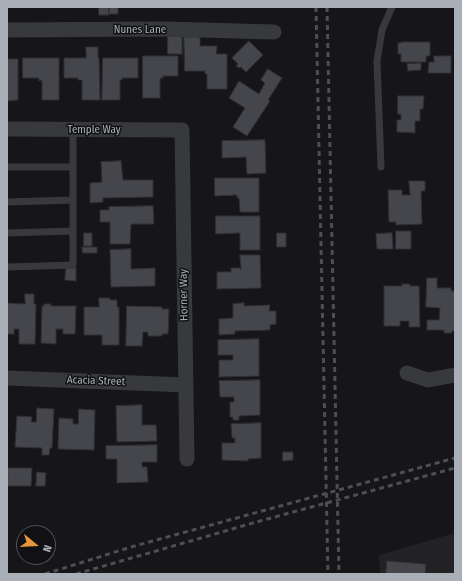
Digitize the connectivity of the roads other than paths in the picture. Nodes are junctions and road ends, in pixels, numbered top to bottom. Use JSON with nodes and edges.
{"nodes":[{"id":1,"x":392,"y":7,"type":"edge"},
{"id":2,"x":7,"y":30,"type":"edge"},
{"id":3,"x":274,"y":32,"type":"dead end"},
{"id":4,"x":7,"y":129,"type":"edge"},
{"id":5,"x":72,"y":130,"type":"junction"},
{"id":6,"x":182,"y":130,"type":"joint"},
{"id":7,"x":7,"y":167,"type":"edge"},
{"id":8,"x":73,"y":167,"type":"junction"},
{"id":9,"x":381,"y":167,"type":"dead end"},
{"id":10,"x":73,"y":200,"type":"junction"},
{"id":11,"x":7,"y":202,"type":"edge"},
{"id":12,"x":73,"y":231,"type":"junction"},
{"id":13,"x":7,"y":233,"type":"edge"},
{"id":14,"x":7,"y":267,"type":"edge"},
{"id":15,"x":407,"y":373,"type":"dead end"},
{"id":16,"x":455,"y":375,"type":"edge"},
{"id":17,"x":7,"y":378,"type":"edge"},
{"id":18,"x":186,"y":384,"type":"junction"},
{"id":19,"x":187,"y":459,"type":"dead end"}],
"edges":[{"from":1,"to":9,"type":"lane"},
{"from":2,"to":3,"type":"street","name":"Nunes Lane"},
{"from":4,"to":5,"type":"street","name":"Temple Way"},
{"from":5,"to":6,"type":"street","name":"Temple Way"},
{"from":5,"to":8,"type":"lane"},
{"from":6,"to":18,"type":"street","name":"Horner Way"},
{"from":7,"to":8,"type":"lane"},
{"from":8,"to":10,"type":"lane"},
{"from":10,"to":11,"type":"lane"},
{"from":10,"to":12,"type":"lane"},
{"from":12,"to":13,"type":"lane"},
{"from":12,"to":14,"type":"lane"},
{"from":15,"to":16,"type":"street"},
{"from":17,"to":18,"type":"street","name":"Acacia Street"},
{"from":18,"to":19,"type":"street","name":"Horner Way"}]}
